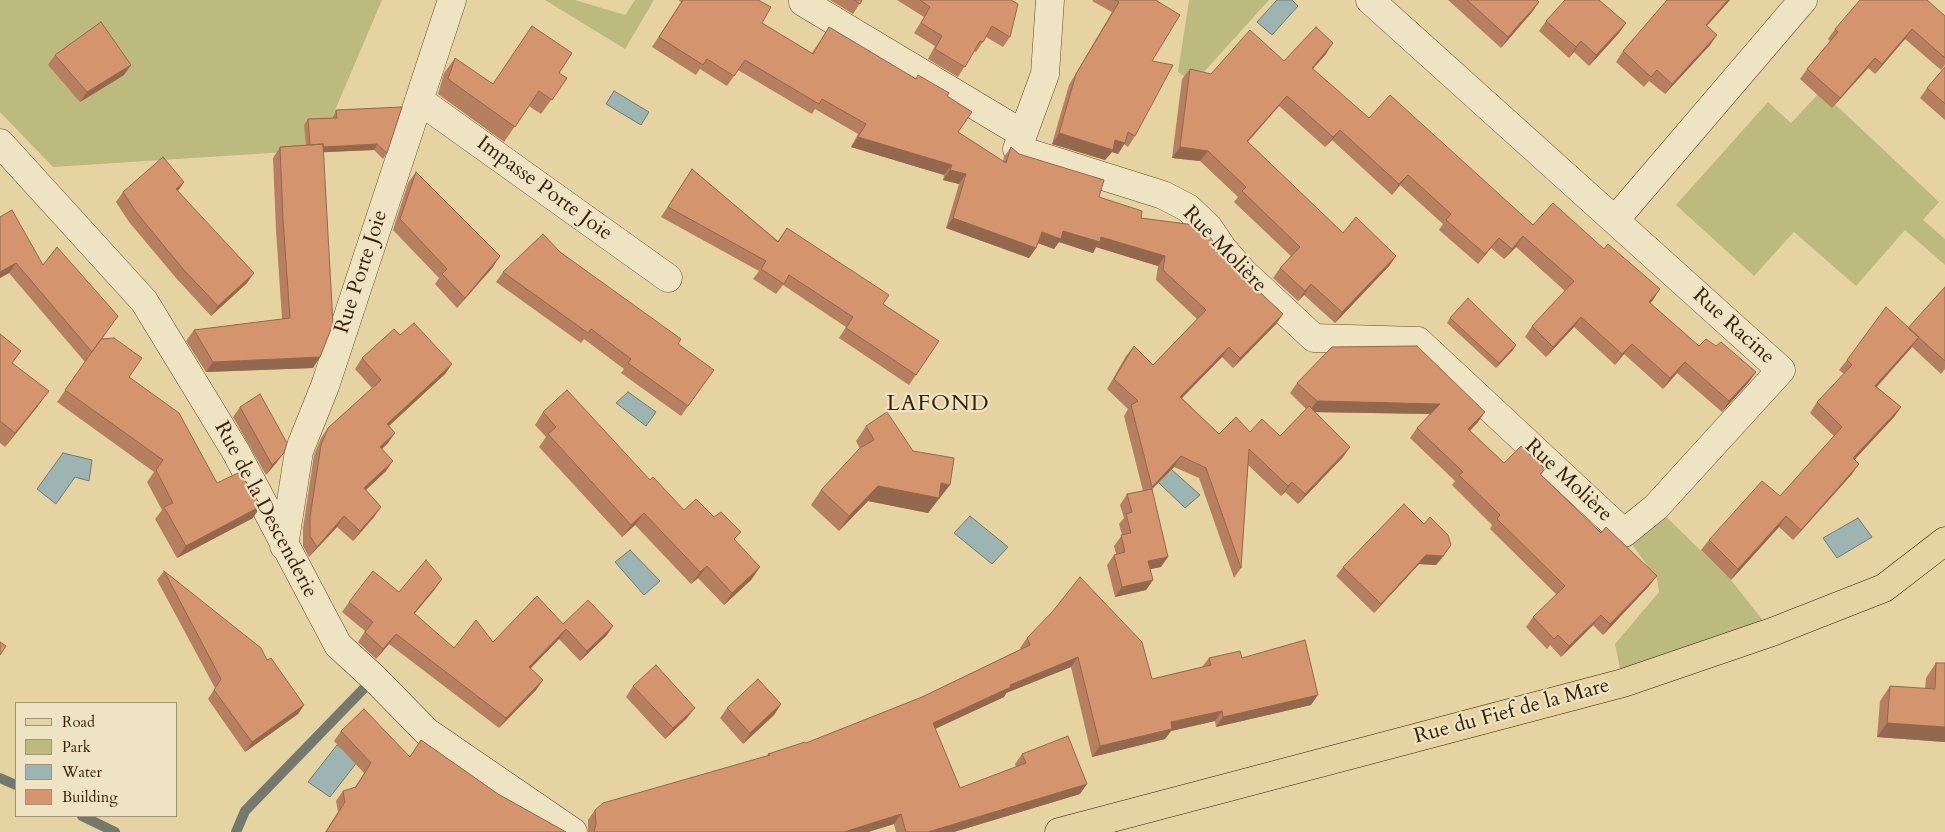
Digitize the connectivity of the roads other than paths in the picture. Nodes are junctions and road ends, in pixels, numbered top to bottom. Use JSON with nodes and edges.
{"nodes":[{"id":1,"x":452,"y":0,"type":"edge"},
{"id":2,"x":803,"y":0,"type":"edge"},
{"id":3,"x":1050,"y":0,"type":"edge"},
{"id":4,"x":1370,"y":0,"type":"edge"},
{"id":5,"x":1803,"y":0,"type":"edge"},
{"id":6,"x":419,"y":100,"type":"junction"},
{"id":7,"x":1023,"y":134,"type":"junction"},
{"id":8,"x":0,"y":143,"type":"edge"},
{"id":9,"x":1614,"y":220,"type":"junction"},
{"id":10,"x":668,"y":278,"type":"dead end"},
{"id":11,"x":1656,"y":507,"type":"joint"},
{"id":12,"x":1945,"y":541,"type":"edge"},
{"id":13,"x":284,"y":546,"type":"junction"},
{"id":14,"x":573,"y":832,"type":"edge"},
{"id":15,"x":1059,"y":832,"type":"edge"}],
"edges":[{"from":1,"to":6,"type":"street","name":"Rue Porte Joie"},
{"from":2,"to":7,"type":"street"},
{"from":3,"to":7,"type":"street"},
{"from":4,"to":9,"type":"street","name":"Rue Racine"},
{"from":5,"to":9,"type":"street"},
{"from":6,"to":10,"type":"street","name":"Impasse Porte Joie"},
{"from":6,"to":13,"type":"street","name":"Rue Porte Joie"},
{"from":7,"to":11,"type":"street","name":"Rue Molière"},
{"from":8,"to":13,"type":"street","name":"Rue de la Descenderie"},
{"from":9,"to":11,"type":"street","name":"Rue Racine"},
{"from":12,"to":15,"type":"main road","name":"Rue du Fief de la Mare"},
{"from":13,"to":14,"type":"street","name":"Rue de la Descenderie"}]}
